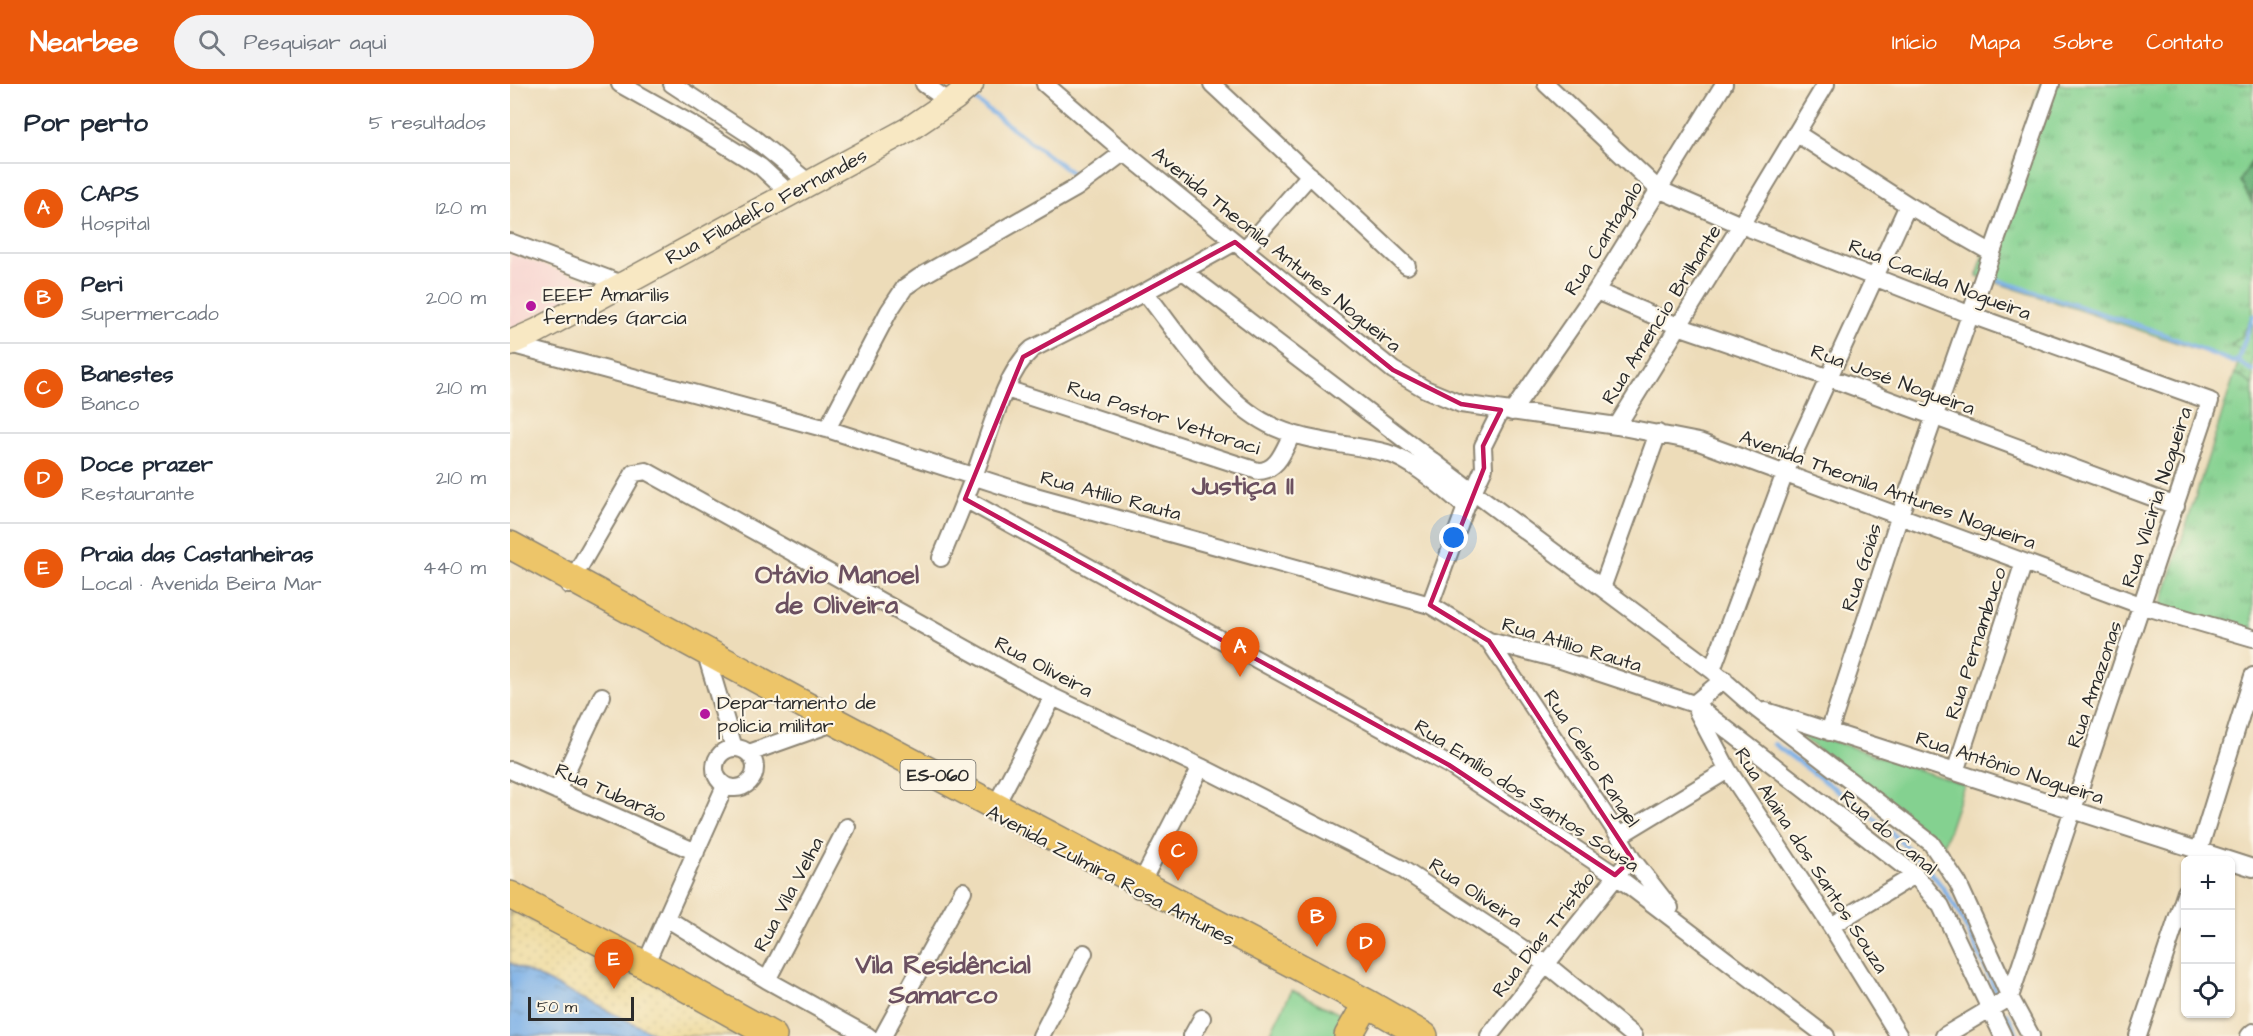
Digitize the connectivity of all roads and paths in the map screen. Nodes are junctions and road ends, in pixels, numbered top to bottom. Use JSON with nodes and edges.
{"nodes":[{"id":1,"x":620,"y":84,"type":"edge"},
{"id":2,"x":672,"y":84,"type":"edge"},
{"id":3,"x":924,"y":84,"type":"edge"},
{"id":4,"x":1045,"y":84,"type":"edge"},
{"id":5,"x":1212,"y":84,"type":"edge"},
{"id":6,"x":1546,"y":84,"type":"edge"},
{"id":7,"x":1724,"y":84,"type":"edge"},
{"id":8,"x":1826,"y":84,"type":"edge"},
{"id":9,"x":2051,"y":84,"type":"edge"},
{"id":10,"x":961,"y":92,"type":"edge"},
{"id":11,"x":1796,"y":133,"type":"junction"},
{"id":12,"x":1124,"y":152,"type":"junction"},
{"id":13,"x":1310,"y":175,"type":"junction"},
{"id":14,"x":799,"y":187,"type":"junction"},
{"id":15,"x":1658,"y":189,"type":"junction"},
{"id":16,"x":1908,"y":205,"type":"junction"},
{"id":17,"x":1741,"y":225,"type":"junction"},
{"id":18,"x":510,"y":242,"type":"edge"},
{"id":19,"x":1240,"y":246,"type":"junction"},
{"id":20,"x":1992,"y":253,"type":"junction"},
{"id":21,"x":1407,"y":266,"type":"dead end"},
{"id":22,"x":1183,"y":271,"type":"junction"},
{"id":23,"x":1876,"y":278,"type":"junction"},
{"id":24,"x":622,"y":284,"type":"junction"},
{"id":25,"x":1596,"y":291,"type":"junction"},
{"id":26,"x":1145,"y":292,"type":"junction"},
{"id":27,"x":1971,"y":315,"type":"junction"},
{"id":28,"x":1678,"y":326,"type":"junction"},
{"id":29,"x":510,"y":344,"type":"edge"},
{"id":30,"x":1830,"y":378,"type":"junction"},
{"id":31,"x":1006,"y":389,"type":"junction"},
{"id":32,"x":2210,"y":401,"type":"joint"},
{"id":33,"x":1507,"y":411,"type":"junction"},
{"id":34,"x":1936,"y":416,"type":"junction"},
{"id":35,"x":1617,"y":426,"type":"junction"},
{"id":36,"x":827,"y":429,"type":"junction"},
{"id":37,"x":1658,"y":433,"type":"junction"},
{"id":38,"x":1292,"y":434,"type":"junction"},
{"id":39,"x":1785,"y":472,"type":"junction"},
{"id":40,"x":974,"y":476,"type":"junction"},
{"id":41,"x":965,"y":499,"type":"junction"},
{"id":42,"x":1469,"y":499,"type":"junction"},
{"id":43,"x":2176,"y":506,"type":"junction"},
{"id":44,"x":1900,"y":515,"type":"junction"},
{"id":45,"x":510,"y":545,"type":"edge"},
{"id":46,"x":510,"y":554,"type":"edge"},
{"id":47,"x":941,"y":558,"type":"dead end"},
{"id":48,"x":2024,"y":561,"type":"junction"},
{"id":49,"x":571,"y":581,"type":"junction"},
{"id":50,"x":1602,"y":588,"type":"junction"},
{"id":51,"x":1430,"y":605,"type":"junction"},
{"id":52,"x":2143,"y":606,"type":"junction"},
{"id":53,"x":2253,"y":638,"type":"edge"},
{"id":54,"x":1489,"y":640,"type":"junction"},
{"id":55,"x":710,"y":657,"type":"junction"},
{"id":56,"x":1718,"y":675,"type":"junction"},
{"id":57,"x":2253,"y":676,"type":"edge"},
{"id":58,"x":602,"y":696,"type":"dead end"},
{"id":59,"x":1053,"y":697,"type":"junction"},
{"id":60,"x":1694,"y":704,"type":"junction"},
{"id":61,"x":1754,"y":707,"type":"junction"},
{"id":62,"x":832,"y":723,"type":"junction"},
{"id":63,"x":1829,"y":732,"type":"junction"},
{"id":64,"x":741,"y":751,"type":"junction"},
{"id":65,"x":1201,"y":767,"type":"junction"},
{"id":66,"x":510,"y":770,"type":"edge"},
{"id":67,"x":1728,"y":770,"type":"junction"},
{"id":68,"x":1955,"y":772,"type":"junction"},
{"id":69,"x":725,"y":786,"type":"junction"},
{"id":70,"x":557,"y":791,"type":"junction"},
{"id":71,"x":993,"y":809,"type":"junction"},
{"id":72,"x":2073,"y":809,"type":"junction"},
{"id":73,"x":847,"y":828,"type":"dead end"},
{"id":74,"x":1619,"y":836,"type":"junction"},
{"id":75,"x":696,"y":852,"type":"junction"},
{"id":76,"x":2198,"y":855,"type":"edge"},
{"id":77,"x":1632,"y":859,"type":"junction"},
{"id":78,"x":2253,"y":868,"type":"edge"},
{"id":79,"x":1616,"y":875,"type":"junction"},
{"id":80,"x":1915,"y":875,"type":"junction"},
{"id":81,"x":1139,"y":886,"type":"junction"},
{"id":82,"x":963,"y":891,"type":"dead end"},
{"id":83,"x":510,"y":895,"type":"edge"},
{"id":84,"x":2181,"y":907,"type":"edge"},
{"id":85,"x":666,"y":918,"type":"junction"},
{"id":86,"x":1683,"y":926,"type":"junction"},
{"id":87,"x":1831,"y":926,"type":"junction"},
{"id":88,"x":1084,"y":952,"type":"dead end"},
{"id":89,"x":1546,"y":964,"type":"junction"},
{"id":90,"x":645,"y":965,"type":"junction"},
{"id":91,"x":767,"y":980,"type":"junction"},
{"id":92,"x":2010,"y":997,"type":"junction"},
{"id":93,"x":1365,"y":1005,"type":"junction"},
{"id":94,"x":1991,"y":1009,"type":"junction"},
{"id":95,"x":1202,"y":1018,"type":"dead end"},
{"id":96,"x":2253,"y":1032,"type":"edge"},
{"id":97,"x":773,"y":1036,"type":"edge"},
{"id":98,"x":868,"y":1036,"type":"edge"},
{"id":99,"x":883,"y":1036,"type":"edge"},
{"id":100,"x":1041,"y":1036,"type":"edge"},
{"id":101,"x":1192,"y":1036,"type":"edge"},
{"id":102,"x":1348,"y":1036,"type":"edge"},
{"id":103,"x":1412,"y":1036,"type":"edge"},
{"id":104,"x":1424,"y":1036,"type":"edge"},
{"id":105,"x":1489,"y":1036,"type":"edge"},
{"id":106,"x":1634,"y":1036,"type":"edge"},
{"id":107,"x":1826,"y":1036,"type":"edge"},
{"id":108,"x":1899,"y":1036,"type":"edge"},
{"id":109,"x":1944,"y":1036,"type":"edge"},
{"id":110,"x":2003,"y":1036,"type":"edge"},
{"id":111,"x":2031,"y":1036,"type":"edge"},
{"id":112,"x":2138,"y":1036,"type":"edge"},
{"id":113,"x":2249,"y":1036,"type":"edge"}],
"edges":[{"from":1,"to":14,"type":"street"},
{"from":2,"to":14,"type":"street"},
{"from":3,"to":10,"type":"street"},
{"from":4,"to":12,"type":"street","name":"Avenida Theonila Antunes Nogueira"},
{"from":5,"to":13,"type":"street"},
{"from":6,"to":15,"type":"street","name":"Rua Cacilda Nogueira"},
{"from":7,"to":15,"type":"street","name":"Rua Cantagalo"},
{"from":8,"to":11,"type":"street","name":"Rua Amencio Brilhante"},
{"from":9,"to":20,"type":"street","name":"Rua Goiás"},
{"from":10,"to":14,"type":"main road","name":"Rua Filadelfo Fernandes"},
{"from":11,"to":16,"type":"street"},
{"from":11,"to":17,"type":"street","name":"Rua Amencio Brilhante"},
{"from":12,"to":19,"type":"street","name":"Avenida Theonila Antunes Nogueira"},
{"from":12,"to":36,"type":"street"},
{"from":13,"to":19,"type":"street"},
{"from":13,"to":21,"type":"street"},
{"from":14,"to":24,"type":"main road","name":"Rua Filadelfo Fernandes"},
{"from":15,"to":17,"type":"street","name":"Rua Cacilda Nogueira"},
{"from":15,"to":25,"type":"street","name":"Rua Cantagalo"},
{"from":16,"to":20,"type":"street"},
{"from":16,"to":23,"type":"street"},
{"from":17,"to":23,"type":"street","name":"Rua Cacilda Nogueira"},
{"from":17,"to":28,"type":"street","name":"Rua Amencio Brilhante"},
{"from":18,"to":24,"type":"street"},
{"from":19,"to":22,"type":"street"},
{"from":19,"to":33,"type":"street","name":"Avenida Theonila Antunes Nogueira"},
{"from":20,"to":27,"type":"street","name":"Rua Goiás"},
{"from":22,"to":26,"type":"street"},
{"from":22,"to":42,"type":"street"},
{"from":23,"to":27,"type":"street","name":"Rua Cacilda Nogueira"},
{"from":23,"to":30,"type":"street"},
{"from":24,"to":29,"type":"main road","name":"Rua Filadelfo Fernandes"},
{"from":25,"to":28,"type":"street","name":"Rua José Nogueira"},
{"from":25,"to":33,"type":"street","name":"Rua Cantagalo"},
{"from":26,"to":31,"type":"street"},
{"from":26,"to":38,"type":"street"},
{"from":27,"to":32,"type":"street","name":"Rua Cacilda Nogueira"},
{"from":27,"to":34,"type":"street","name":"Rua Goiás"},
{"from":28,"to":30,"type":"street","name":"Rua José Nogueira"},
{"from":28,"to":35,"type":"street","name":"Rua Amencio Brilhante"},
{"from":29,"to":36,"type":"street","name":"Rua Atílio Rauta"},
{"from":30,"to":34,"type":"street","name":"Rua José Nogueira"},
{"from":30,"to":39,"type":"street"},
{"from":31,"to":38,"type":"street","name":"Rua Pastor Vettoraci"},
{"from":31,"to":40,"type":"street"},
{"from":32,"to":43,"type":"street","name":"Rua Vilciria Nogueira"},
{"from":33,"to":35,"type":"street","name":"Avenida Theonila Antunes Nogueira"},
{"from":33,"to":42,"type":"street"},
{"from":34,"to":43,"type":"street","name":"Rua José Nogueira"},
{"from":34,"to":44,"type":"street","name":"Rua Goiás"},
{"from":35,"to":37,"type":"street","name":"Avenida Theonila Antunes Nogueira"},
{"from":36,"to":40,"type":"street","name":"Rua Atílio Rauta"},
{"from":37,"to":39,"type":"street","name":"Avenida Theonila Antunes Nogueira"},
{"from":37,"to":50,"type":"street"},
{"from":38,"to":42,"type":"street"},
{"from":39,"to":44,"type":"street","name":"Avenida Theonila Antunes Nogueira"},
{"from":39,"to":56,"type":"street"},
{"from":40,"to":41,"type":"street"},
{"from":40,"to":51,"type":"street","name":"Rua Atílio Rauta"},
{"from":41,"to":47,"type":"street"},
{"from":41,"to":79,"type":"street","name":"Rua Emílio dos Santos Sousa"},
{"from":42,"to":50,"type":"street"},
{"from":42,"to":51,"type":"street"},
{"from":43,"to":52,"type":"street","name":"Rua Vilciria Nogueira"},
{"from":44,"to":48,"type":"street","name":"Avenida Theonila Antunes Nogueira"},
{"from":44,"to":63,"type":"street","name":"Rua Goiás"},
{"from":45,"to":49,"type":"main road","name":"Avenida Zulmira Rosa Antunes","number":"ES-060"},
{"from":46,"to":49,"type":"main road","name":"Avenida Zulmira Rosa Antunes","number":"ES-060"},
{"from":48,"to":52,"type":"street","name":"Avenida Theonila Antunes Nogueira"},
{"from":48,"to":68,"type":"street","name":"Rua Pernambuco"},
{"from":49,"to":55,"type":"main road","name":"Avenida Zulmira Rosa Antunes","number":"ES-060"},
{"from":49,"to":59,"type":"street","name":"Rua Oliveira"},
{"from":50,"to":56,"type":"street"},
{"from":51,"to":54,"type":"street","name":"Rua Atílio Rauta"},
{"from":52,"to":53,"type":"street","name":"Avenida Theonila Antunes Nogueira"},
{"from":52,"to":72,"type":"street","name":"Rua Amazonas"},
{"from":54,"to":60,"type":"street","name":"Rua Atílio Rauta"},
{"from":54,"to":74,"type":"street","name":"Rua Celso Rangel"},
{"from":55,"to":62,"type":"main road","name":"Avenida Zulmira Rosa Antunes","number":"ES-060"},
{"from":55,"to":64,"type":"street"},
{"from":56,"to":60,"type":"street"},
{"from":56,"to":61,"type":"street"},
{"from":57,"to":76,"type":"street"},
{"from":58,"to":70,"type":"street"},
{"from":59,"to":65,"type":"street","name":"Rua Oliveira"},
{"from":59,"to":71,"type":"street"},
{"from":60,"to":67,"type":"street","name":"Rua Alaina dos Santos Souza"},
{"from":60,"to":80,"type":"street","name":"Rua do Canal"},
{"from":61,"to":63,"type":"street","name":"Rua Antônio Nogueira"},
{"from":61,"to":92,"type":"street","name":"Rua do Canal"},
{"from":62,"to":64,"type":"street"},
{"from":62,"to":71,"type":"main road","name":"Avenida Zulmira Rosa Antunes","number":"ES-060"},
{"from":63,"to":68,"type":"street","name":"Rua Antônio Nogueira"},
{"from":64,"to":69,"type":"street"},
{"from":64,"to":69,"type":"street"},
{"from":65,"to":81,"type":"street"},
{"from":65,"to":89,"type":"street","name":"Rua Oliveira"},
{"from":66,"to":70,"type":"street","name":"Rua Tubarão"},
{"from":67,"to":74,"type":"street"},
{"from":67,"to":87,"type":"street","name":"Rua Alaina dos Santos Souza"},
{"from":68,"to":72,"type":"street","name":"Rua Antônio Nogueira"},
{"from":69,"to":75,"type":"street"},
{"from":70,"to":75,"type":"street","name":"Rua Tubarão"},
{"from":71,"to":81,"type":"main road","name":"Avenida Zulmira Rosa Antunes","number":"ES-060"},
{"from":72,"to":76,"type":"street","name":"Rua Antônio Nogueira"},
{"from":72,"to":92,"type":"street","name":"Rua Amazonas"},
{"from":73,"to":91,"type":"street","name":"Rua Vila Velha"},
{"from":74,"to":77,"type":"street","name":"Rua Celso Rangel"},
{"from":75,"to":85,"type":"street"},
{"from":76,"to":78,"type":"street","name":"Rua Antônio Nogueira"},
{"from":77,"to":79,"type":"street","name":"Rua Dias Tristão"},
{"from":77,"to":86,"type":"street","name":"Rua Celso Rangel"},
{"from":79,"to":86,"type":"street","name":"Rua Emílio dos Santos Sousa"},
{"from":79,"to":89,"type":"street","name":"Rua Dias Tristão"},
{"from":80,"to":87,"type":"street"},
{"from":80,"to":94,"type":"street","name":"Rua do Canal"},
{"from":81,"to":93,"type":"main road","name":"Avenida Zulmira Rosa Antunes","number":"ES-060"},
{"from":82,"to":99,"type":"street"},
{"from":83,"to":90,"type":"main road"},
{"from":84,"to":112,"type":"street"},
{"from":85,"to":90,"type":"street"},
{"from":85,"to":91,"type":"street"},
{"from":86,"to":107,"type":"street","name":"Rua Emílio dos Santos Sousa"},
{"from":87,"to":108,"type":"street","name":"Rua Alaina dos Santos Souza"},
{"from":88,"to":100,"type":"street"},
{"from":89,"to":105,"type":"street","name":"Rua Dias Tristão"},
{"from":89,"to":106,"type":"street","name":"Rua Oliveira"},
{"from":90,"to":97,"type":"main road"},
{"from":91,"to":98,"type":"street"},
{"from":92,"to":94,"type":"street"},
{"from":92,"to":111,"type":"street","name":"Rua do Canal"},
{"from":93,"to":102,"type":"main road"},
{"from":93,"to":103,"type":"main road","number":"ES-060"},
{"from":93,"to":104,"type":"main road","number":"ES-060"},
{"from":94,"to":109,"type":"street"},
{"from":94,"to":110,"type":"street","name":"Rua do Canal"},
{"from":95,"to":101,"type":"street"},
{"from":96,"to":113,"type":"street"}]}
